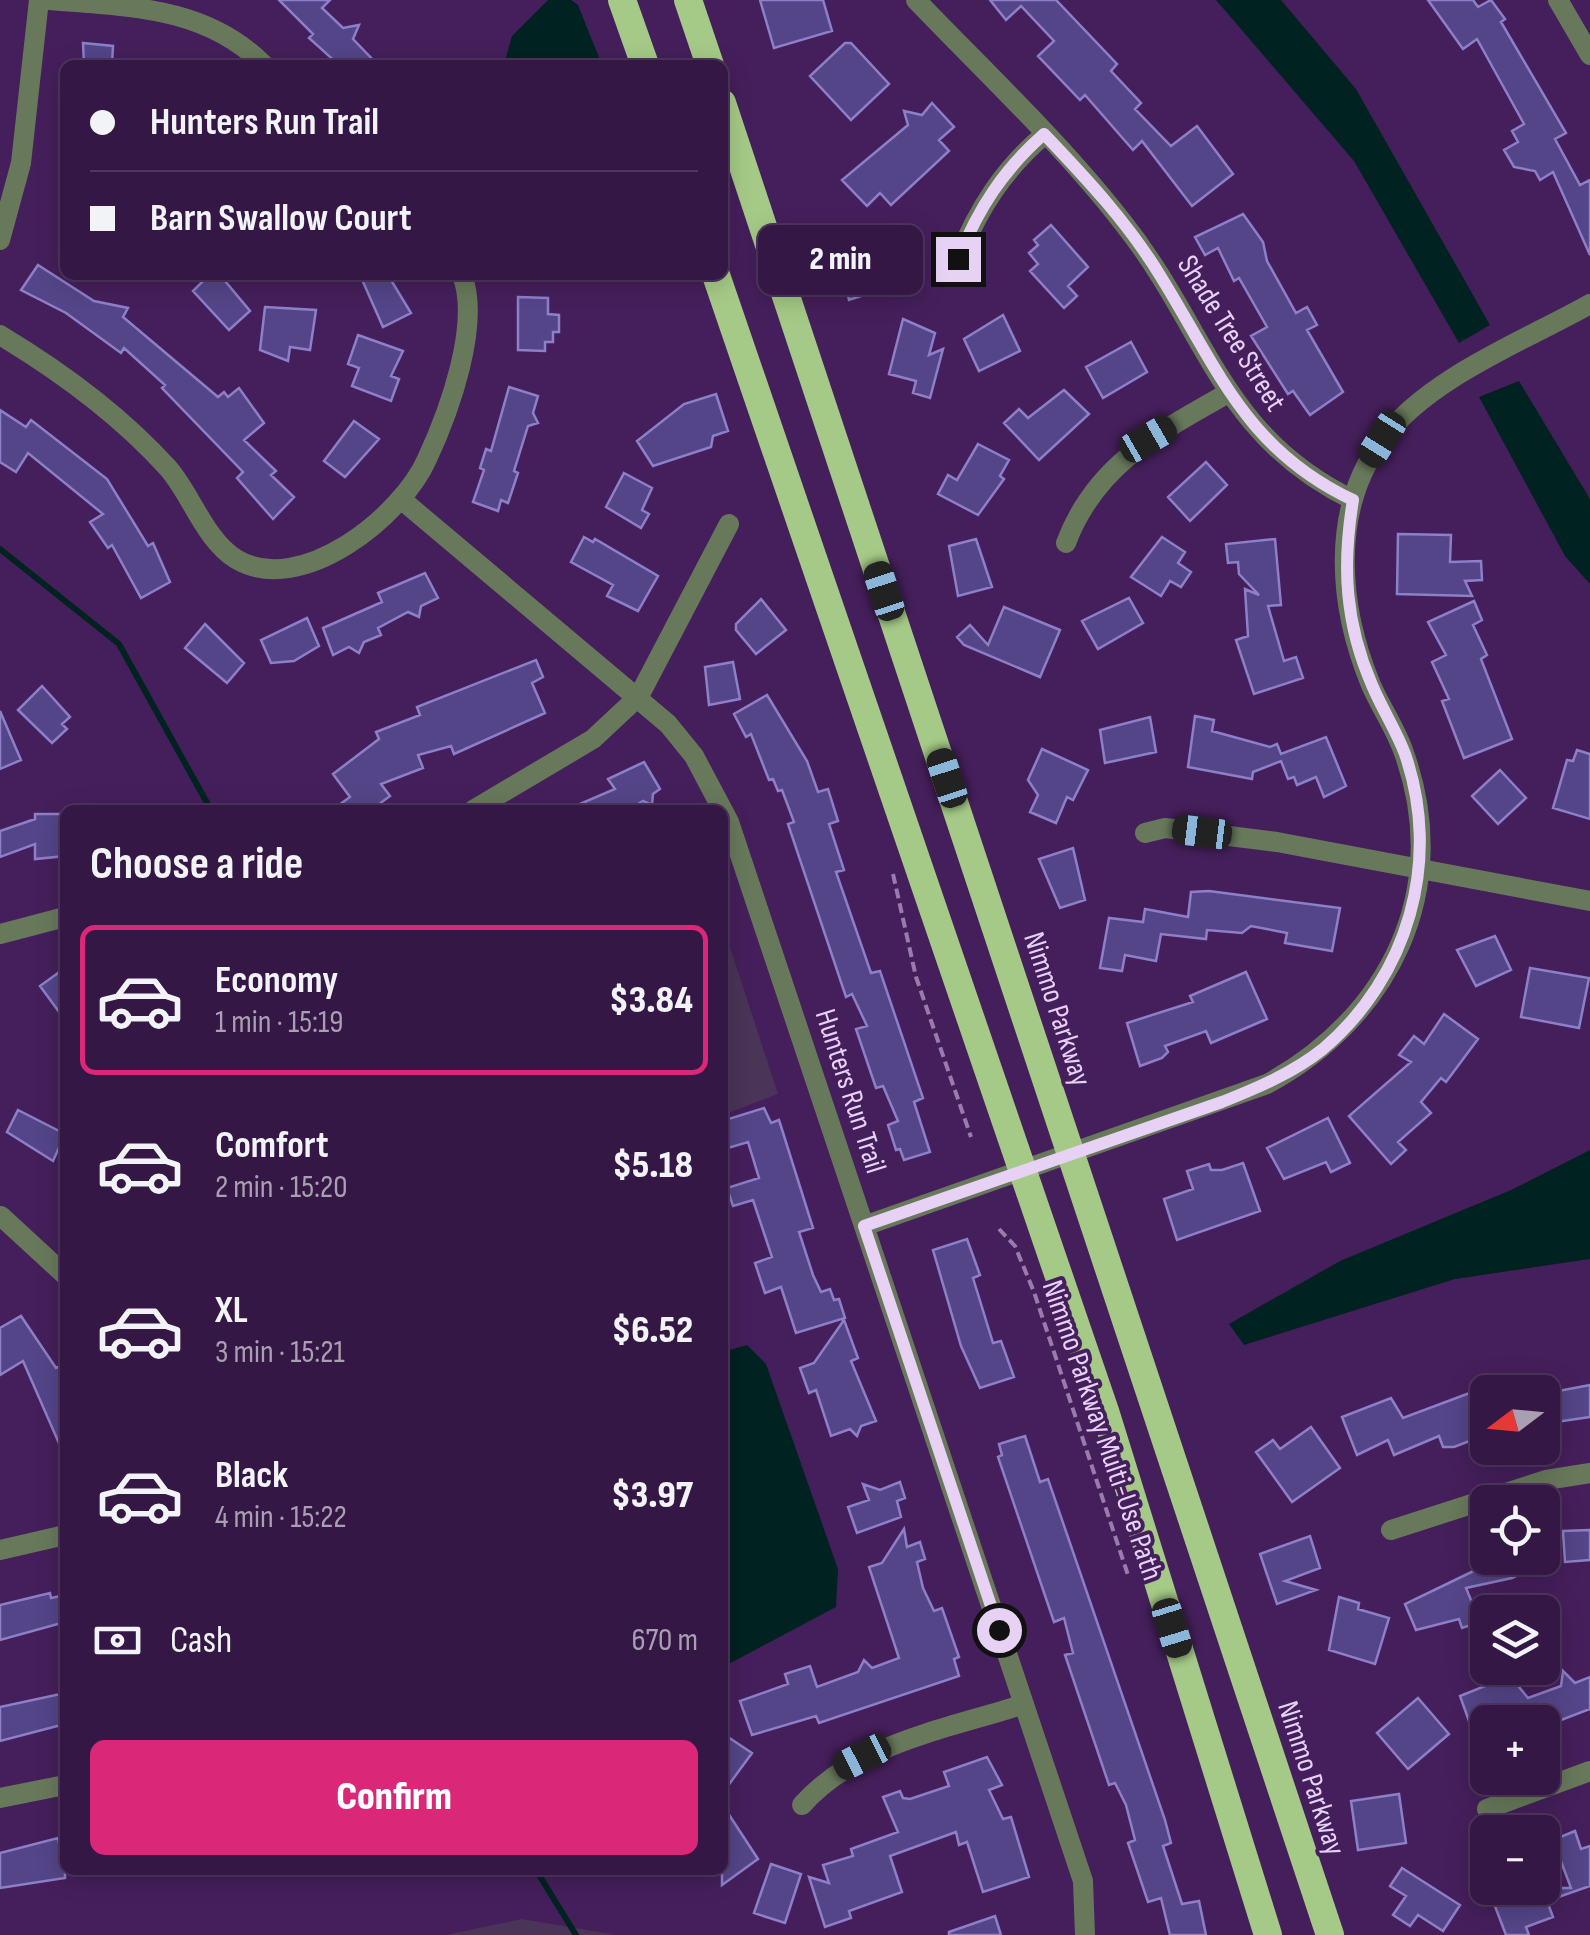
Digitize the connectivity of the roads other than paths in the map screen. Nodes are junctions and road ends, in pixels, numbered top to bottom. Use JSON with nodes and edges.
{"nodes":[{"id":1,"x":39,"y":0,"type":"edge"},
{"id":2,"x":50,"y":0,"type":"edge"},
{"id":3,"x":622,"y":0,"type":"edge"},
{"id":4,"x":688,"y":0,"type":"edge"},
{"id":5,"x":916,"y":0,"type":"edge"},
{"id":6,"x":1558,"y":0,"type":"edge"},
{"id":7,"x":1590,"y":55,"type":"edge"},
{"id":8,"x":258,"y":60,"type":"edge"},
{"id":9,"x":643,"y":60,"type":"edge"},
{"id":10,"x":708,"y":60,"type":"edge"},
{"id":11,"x":728,"y":121,"type":"edge"},
{"id":12,"x":1044,"y":134,"type":"junction"},
{"id":13,"x":0,"y":240,"type":"edge"},
{"id":14,"x":958,"y":259,"type":"dead end"},
{"id":15,"x":463,"y":280,"type":"edge"},
{"id":16,"x":718,"y":280,"type":"edge"},
{"id":17,"x":1590,"y":304,"type":"edge"},
{"id":18,"x":0,"y":335,"type":"edge"},
{"id":19,"x":1228,"y":393,"type":"junction"},
{"id":20,"x":402,"y":500,"type":"junction"},
{"id":21,"x":1353,"y":500,"type":"junction"},
{"id":22,"x":729,"y":524,"type":"dead end"},
{"id":23,"x":1066,"y":543,"type":"dead end"},
{"id":24,"x":640,"y":696,"type":"junction"},
{"id":25,"x":481,"y":805,"type":"edge"},
{"id":26,"x":720,"y":805,"type":"edge"},
{"id":27,"x":728,"y":820,"type":"edge"},
{"id":28,"x":1145,"y":833,"type":"dead end"},
{"id":29,"x":1418,"y":867,"type":"junction"},
{"id":30,"x":1590,"y":901,"type":"edge"},
{"id":31,"x":60,"y":918,"type":"edge"},
{"id":32,"x":0,"y":934,"type":"edge"},
{"id":33,"x":1071,"y":1153,"type":"junction"},
{"id":34,"x":1022,"y":1171,"type":"junction"},
{"id":35,"x":1,"y":1216,"type":"edge"},
{"id":36,"x":864,"y":1226,"type":"junction"},
{"id":37,"x":60,"y":1271,"type":"edge"},
{"id":38,"x":1590,"y":1472,"type":"edge"},
{"id":39,"x":1391,"y":1530,"type":"dead end"},
{"id":40,"x":60,"y":1537,"type":"edge"},
{"id":41,"x":0,"y":1550,"type":"edge"},
{"id":42,"x":1024,"y":1704,"type":"junction"},
{"id":43,"x":1590,"y":1771,"type":"edge"},
{"id":44,"x":60,"y":1786,"type":"edge"},
{"id":45,"x":0,"y":1798,"type":"edge"},
{"id":46,"x":802,"y":1805,"type":"dead end"},
{"id":47,"x":1487,"y":1809,"type":"dead end"},
{"id":48,"x":1084,"y":1935,"type":"edge"},
{"id":49,"x":1268,"y":1935,"type":"edge"},
{"id":50,"x":1330,"y":1935,"type":"edge"}],
"edges":[{"from":1,"to":13,"type":"street"},
{"from":2,"to":8,"type":"street"},
{"from":3,"to":9,"type":"highway"},
{"from":4,"to":10,"type":"highway"},
{"from":5,"to":12,"type":"street","name":"Shade Tree Street"},
{"from":6,"to":7,"type":"street"},
{"from":11,"to":33,"type":"highway","name":"Nimmo Parkway"},
{"from":12,"to":14,"type":"street"},
{"from":12,"to":19,"type":"street","name":"Shade Tree Street"},
{"from":15,"to":20,"type":"street"},
{"from":16,"to":34,"type":"highway"},
{"from":17,"to":21,"type":"street"},
{"from":18,"to":20,"type":"street"},
{"from":19,"to":21,"type":"street","name":"Shade Tree Street"},
{"from":19,"to":23,"type":"street"},
{"from":20,"to":24,"type":"street","name":"Hunters Run Trail"},
{"from":21,"to":29,"type":"street"},
{"from":22,"to":24,"type":"street"},
{"from":24,"to":25,"type":"street"},
{"from":24,"to":26,"type":"street","name":"Hunters Run Trail"},
{"from":27,"to":36,"type":"street","name":"Hunters Run Trail"},
{"from":28,"to":29,"type":"street"},
{"from":29,"to":30,"type":"street"},
{"from":29,"to":33,"type":"street"},
{"from":31,"to":32,"type":"street"},
{"from":33,"to":34,"type":"street"},
{"from":33,"to":50,"type":"highway","name":"Nimmo Parkway"},
{"from":34,"to":36,"type":"street"},
{"from":34,"to":49,"type":"highway"},
{"from":35,"to":37,"type":"street"},
{"from":36,"to":42,"type":"street","name":"Hunters Run Trail"},
{"from":38,"to":39,"type":"street"},
{"from":40,"to":41,"type":"street"},
{"from":42,"to":46,"type":"street"},
{"from":42,"to":48,"type":"street","name":"Hunters Run Trail"},
{"from":43,"to":47,"type":"street"},
{"from":44,"to":45,"type":"street"}]}
